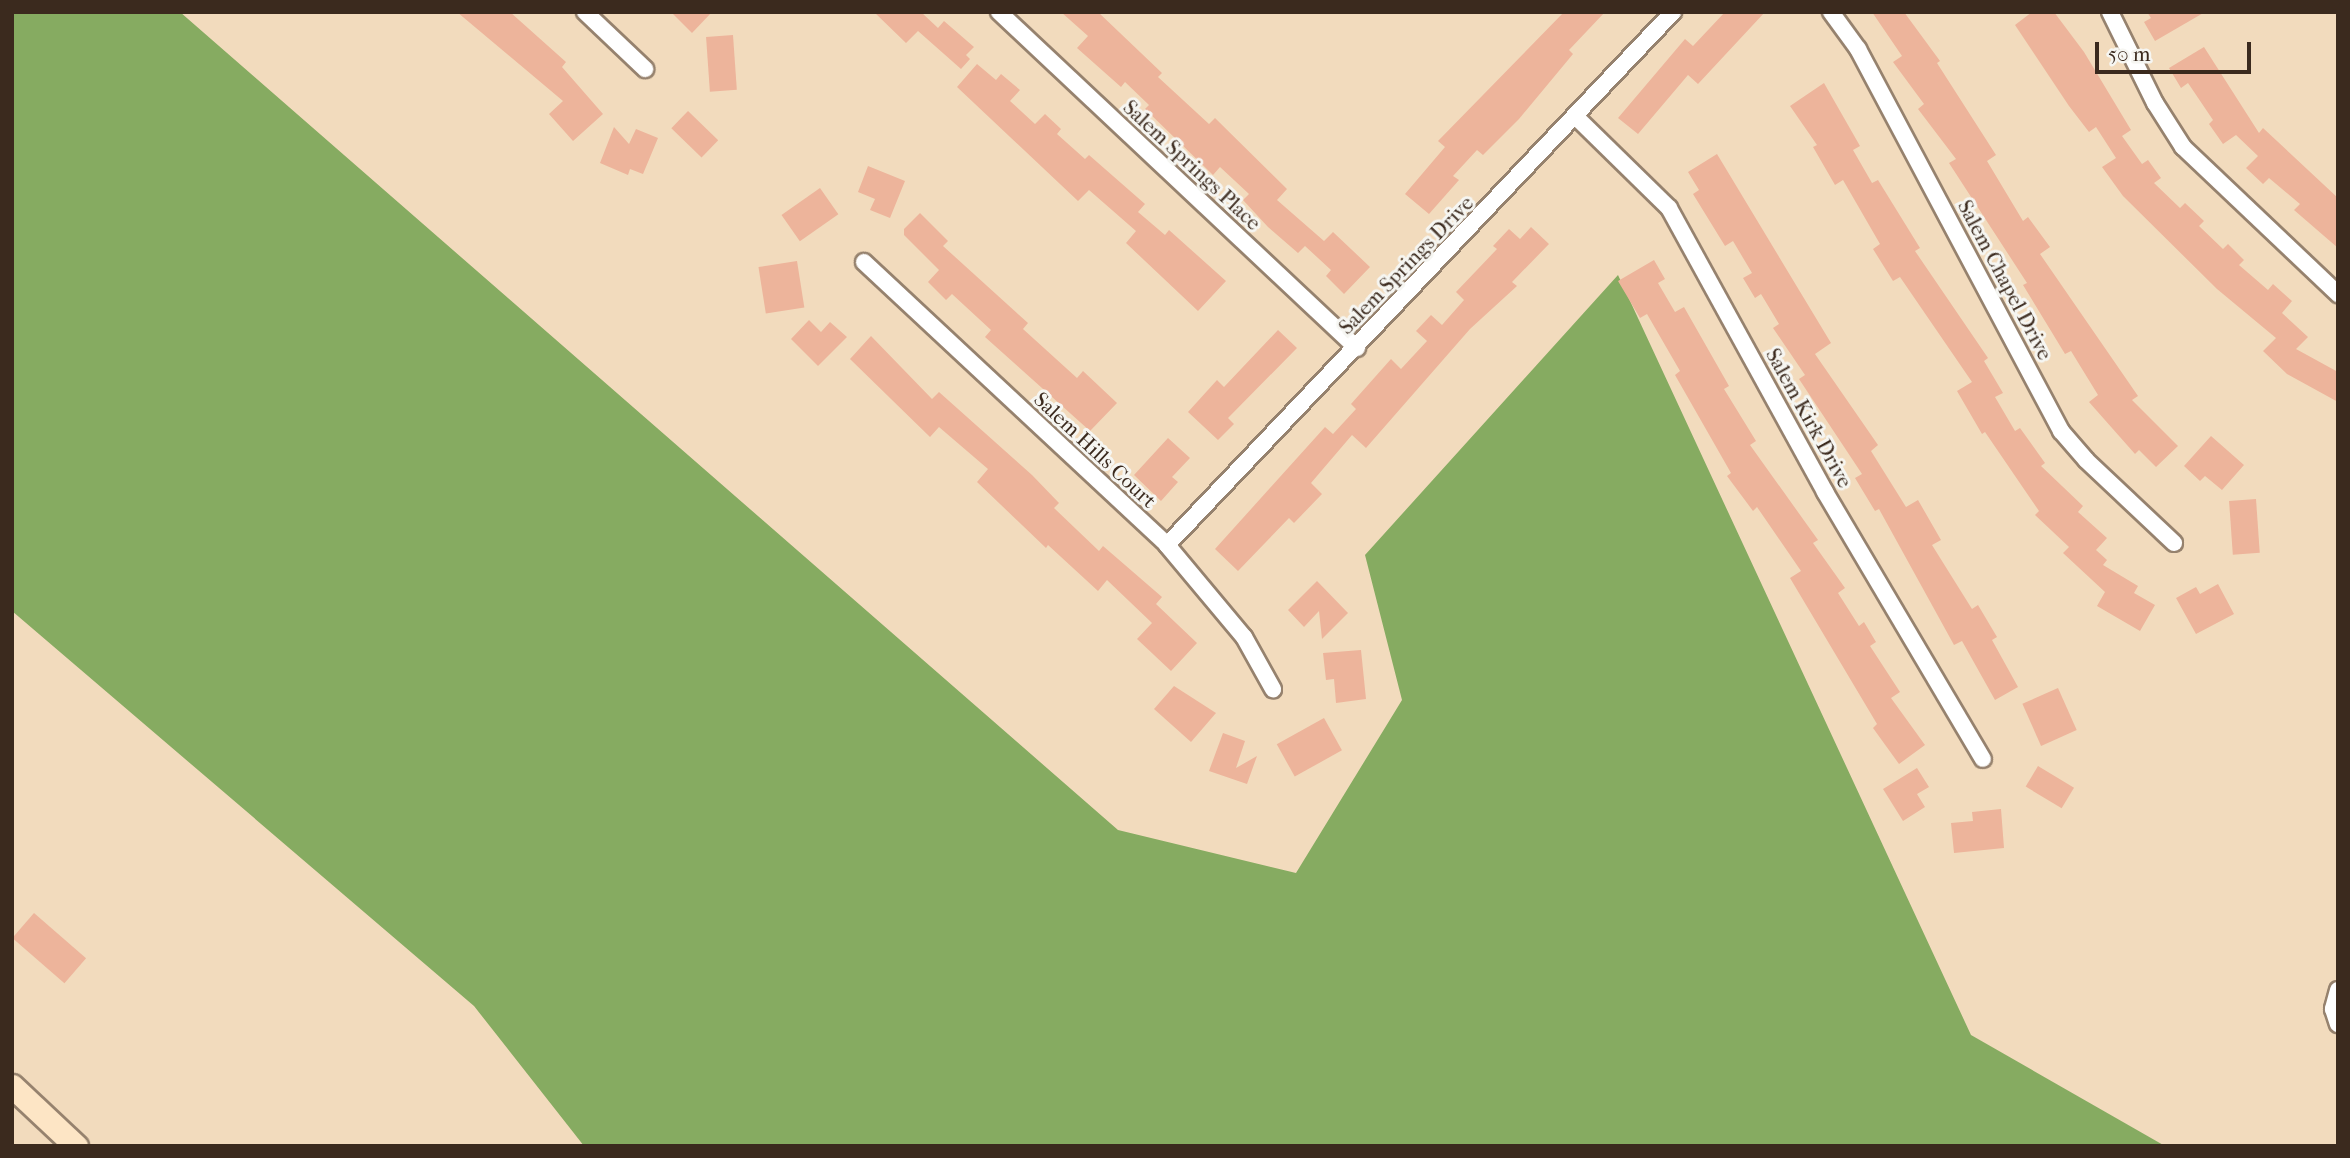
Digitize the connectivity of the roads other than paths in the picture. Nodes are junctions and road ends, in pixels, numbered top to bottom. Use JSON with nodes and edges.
{"nodes":[{"id":1,"x":585,"y":12,"type":"edge"},
{"id":2,"x":999,"y":12,"type":"edge"},
{"id":3,"x":1673,"y":12,"type":"edge"},
{"id":4,"x":1831,"y":12,"type":"edge"},
{"id":5,"x":2110,"y":12,"type":"edge"},
{"id":6,"x":645,"y":69,"type":"dead end"},
{"id":7,"x":1576,"y":117,"type":"junction"},
{"id":8,"x":864,"y":262,"type":"dead end"},
{"id":9,"x":2338,"y":294,"type":"edge"},
{"id":10,"x":1357,"y":348,"type":"junction"},
{"id":11,"x":2174,"y":543,"type":"dead end"},
{"id":12,"x":1167,"y":545,"type":"junction"},
{"id":13,"x":1273,"y":689,"type":"dead end"},
{"id":14,"x":1983,"y":759,"type":"dead end"},
{"id":15,"x":2338,"y":990,"type":"edge"},
{"id":16,"x":2338,"y":1024,"type":"edge"},
{"id":17,"x":12,"y":1086,"type":"edge"},
{"id":18,"x":76,"y":1146,"type":"edge"}],
"edges":[{"from":1,"to":6,"type":"street"},
{"from":2,"to":10,"type":"street","name":"Salem Springs Place"},
{"from":3,"to":7,"type":"street","name":"Salem Springs Drive"},
{"from":4,"to":11,"type":"street","name":"Salem Chapel Drive"},
{"from":5,"to":9,"type":"street"},
{"from":7,"to":10,"type":"street","name":"Salem Springs Drive"},
{"from":7,"to":14,"type":"street","name":"Salem Kirk Drive"},
{"from":8,"to":12,"type":"street","name":"Salem Hills Court"},
{"from":10,"to":12,"type":"street","name":"Salem Springs Drive"},
{"from":12,"to":13,"type":"street","name":"Salem Hills Court"},
{"from":15,"to":16,"type":"street"},
{"from":17,"to":18,"type":"main road"}]}
